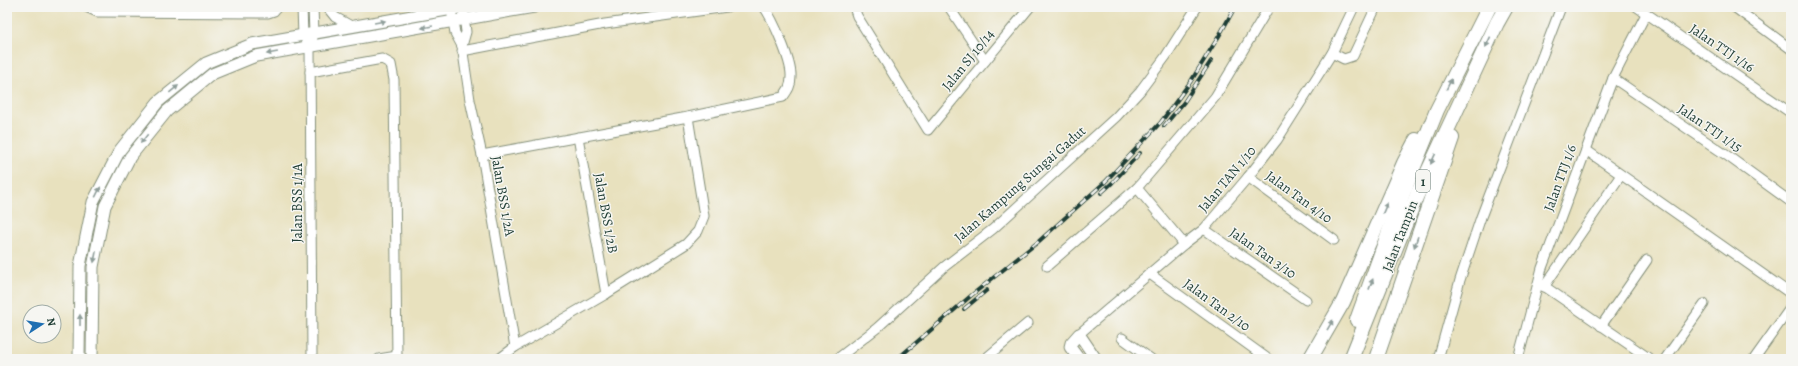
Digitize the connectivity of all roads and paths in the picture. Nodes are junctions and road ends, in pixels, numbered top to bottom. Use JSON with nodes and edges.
{"nodes":[{"id":1,"x":86,"y":7,"type":"edge"},
{"id":2,"x":277,"y":7,"type":"edge"},
{"id":3,"x":302,"y":7,"type":"edge"},
{"id":4,"x":313,"y":7,"type":"edge"},
{"id":5,"x":327,"y":7,"type":"edge"},
{"id":6,"x":464,"y":7,"type":"edge"},
{"id":7,"x":534,"y":7,"type":"edge"},
{"id":8,"x":727,"y":7,"type":"edge"},
{"id":9,"x":764,"y":7,"type":"edge"},
{"id":10,"x":854,"y":7,"type":"edge"},
{"id":11,"x":949,"y":7,"type":"edge"},
{"id":12,"x":1030,"y":7,"type":"edge"},
{"id":13,"x":1197,"y":7,"type":"edge"},
{"id":14,"x":1269,"y":7,"type":"edge"},
{"id":15,"x":1354,"y":7,"type":"edge"},
{"id":16,"x":1376,"y":7,"type":"edge"},
{"id":17,"x":1488,"y":7,"type":"edge"},
{"id":18,"x":1506,"y":7,"type":"edge"},
{"id":19,"x":1561,"y":7,"type":"edge"},
{"id":20,"x":1636,"y":7,"type":"edge"},
{"id":21,"x":1734,"y":7,"type":"edge"},
{"id":22,"x":451,"y":9,"type":"junction"},
{"id":23,"x":1646,"y":14,"type":"junction"},
{"id":24,"x":465,"y":20,"type":"junction"},
{"id":25,"x":453,"y":22,"type":"junction"},
{"id":26,"x":354,"y":27,"type":"junction"},
{"id":27,"x":314,"y":34,"type":"junction"},
{"id":28,"x":303,"y":36,"type":"junction"},
{"id":29,"x":310,"y":46,"type":"junction"},
{"id":30,"x":462,"y":48,"type":"junction"},
{"id":31,"x":1791,"y":49,"type":"edge"},
{"id":32,"x":1332,"y":53,"type":"junction"},
{"id":33,"x":985,"y":61,"type":"junction"},
{"id":34,"x":310,"y":72,"type":"junction"},
{"id":35,"x":1613,"y":78,"type":"junction"},
{"id":36,"x":1461,"y":98,"type":"junction"},
{"id":37,"x":1437,"y":110,"type":"junction"},
{"id":38,"x":1791,"y":113,"type":"edge"},
{"id":39,"x":688,"y":117,"type":"junction"},
{"id":40,"x":578,"y":137,"type":"junction"},
{"id":41,"x":1586,"y":150,"type":"junction"},
{"id":42,"x":482,"y":154,"type":"junction"},
{"id":43,"x":1621,"y":174,"type":"junction"},
{"id":44,"x":1248,"y":178,"type":"junction"},
{"id":45,"x":1137,"y":188,"type":"junction"},
{"id":46,"x":1791,"y":202,"type":"edge"},
{"id":47,"x":1204,"y":229,"type":"junction"},
{"id":48,"x":1334,"y":240,"type":"dead end"},
{"id":49,"x":1184,"y":244,"type":"junction"},
{"id":50,"x":1647,"y":260,"type":"dead end"},
{"id":51,"x":1047,"y":266,"type":"dead end"},
{"id":52,"x":1150,"y":274,"type":"junction"},
{"id":53,"x":1542,"y":285,"type":"junction"},
{"id":54,"x":606,"y":294,"type":"junction"},
{"id":55,"x":1791,"y":294,"type":"edge"},
{"id":56,"x":1306,"y":300,"type":"dead end"},
{"id":57,"x":1704,"y":304,"type":"dead end"},
{"id":58,"x":1791,"y":307,"type":"edge"},
{"id":59,"x":1028,"y":323,"type":"dead end"},
{"id":60,"x":1601,"y":326,"type":"junction"},
{"id":61,"x":1079,"y":334,"type":"junction"},
{"id":62,"x":1122,"y":338,"type":"dead end"},
{"id":63,"x":515,"y":347,"type":"junction"},
{"id":64,"x":397,"y":357,"type":"edge"},
{"id":65,"x":1520,"y":358,"type":"edge"},
{"id":66,"x":79,"y":359,"type":"edge"},
{"id":67,"x":92,"y":359,"type":"edge"},
{"id":68,"x":312,"y":359,"type":"edge"},
{"id":69,"x":379,"y":359,"type":"edge"},
{"id":70,"x":499,"y":359,"type":"edge"},
{"id":71,"x":837,"y":359,"type":"edge"},
{"id":72,"x":985,"y":359,"type":"edge"},
{"id":73,"x":1079,"y":359,"type":"edge"},
{"id":74,"x":1096,"y":359,"type":"edge"},
{"id":75,"x":1151,"y":359,"type":"edge"},
{"id":76,"x":1268,"y":359,"type":"edge"},
{"id":77,"x":1310,"y":359,"type":"edge"},
{"id":78,"x":1341,"y":359,"type":"edge"},
{"id":79,"x":1351,"y":359,"type":"edge"},
{"id":80,"x":1376,"y":359,"type":"edge"},
{"id":81,"x":1438,"y":359,"type":"edge"},
{"id":82,"x":1650,"y":359,"type":"edge"},
{"id":83,"x":1665,"y":359,"type":"edge"},
{"id":84,"x":1754,"y":359,"type":"edge"}],
"edges":[{"from":1,"to":2,"type":"street"},
{"from":3,"to":28,"type":"street"},
{"from":4,"to":27,"type":"street"},
{"from":5,"to":26,"type":"street"},
{"from":6,"to":22,"type":"street"},
{"from":6,"to":24,"type":"street"},
{"from":7,"to":24,"type":"street"},
{"from":8,"to":30,"type":"street"},
{"from":9,"to":39,"type":"street"},
{"from":10,"to":33,"type":"street","name":"Jalan SJ 10/14"},
{"from":11,"to":33,"type":"street"},
{"from":12,"to":33,"type":"street","name":"Jalan SJ 10/14"},
{"from":13,"to":71,"type":"street","name":"Jalan Kampung Sungai Gadut"},
{"from":14,"to":45,"type":"street"},
{"from":15,"to":32,"type":"street","name":"Jalan TAN 1/10"},
{"from":16,"to":32,"type":"street"},
{"from":37,"to":17,"type":"highway","name":"Jalan Tampin","number":"1","one_way":true},
{"from":18,"to":36,"type":"highway","name":"Jalan Tampin","number":"1","one_way":true},
{"from":19,"to":81,"type":"street"},
{"from":20,"to":23,"type":"street","name":"Jalan TTJ 1/16"},
{"from":21,"to":31,"type":"street"},
{"from":22,"to":25,"type":"street"},
{"from":26,"to":22,"type":"street","one_way":true},
{"from":23,"to":35,"type":"street","name":"Jalan TTJ 1/6"},
{"from":23,"to":38,"type":"street","name":"Jalan TTJ 1/16"},
{"from":24,"to":25,"type":"street"},
{"from":24,"to":30,"type":"street"},
{"from":25,"to":29,"type":"street","one_way":true},
{"from":25,"to":30,"type":"street"},
{"from":26,"to":27,"type":"street"},
{"from":27,"to":28,"type":"street"},
{"from":27,"to":29,"type":"street","name":"Jalan BSS 1/1A"},
{"from":28,"to":29,"type":"street"},
{"from":66,"to":28,"type":"street","one_way":true},
{"from":29,"to":34,"type":"street","name":"Jalan BSS 1/1A"},
{"from":29,"to":67,"type":"street","one_way":true},
{"from":30,"to":42,"type":"street","name":"Jalan BSS 1/2A"},
{"from":32,"to":44,"type":"street","name":"Jalan TAN 1/10"},
{"from":34,"to":64,"type":"street"},
{"from":34,"to":68,"type":"street","name":"Jalan BSS 1/1A"},
{"from":35,"to":41,"type":"street","name":"Jalan TTJ 1/6"},
{"from":35,"to":46,"type":"street","name":"Jalan TTJ 1/15"},
{"from":36,"to":79,"type":"highway","name":"Jalan Tampin","number":"1","one_way":true},
{"from":36,"to":80,"type":"highway","one_way":true},
{"from":77,"to":37,"type":"highway","one_way":true},
{"from":78,"to":37,"type":"highway","name":"Jalan Tampin","number":"1","one_way":true},
{"from":39,"to":40,"type":"street"},
{"from":39,"to":54,"type":"street"},
{"from":40,"to":42,"type":"street"},
{"from":40,"to":54,"type":"street","name":"Jalan BSS 1/2B"},
{"from":41,"to":43,"type":"street"},
{"from":41,"to":53,"type":"street","name":"Jalan TTJ 1/6"},
{"from":42,"to":63,"type":"street","name":"Jalan BSS 1/2A"},
{"from":43,"to":53,"type":"street"},
{"from":43,"to":55,"type":"street"},
{"from":44,"to":47,"type":"street","name":"Jalan TAN 1/10"},
{"from":44,"to":48,"type":"street","name":"Jalan Tan 4/10"},
{"from":45,"to":49,"type":"street"},
{"from":45,"to":51,"type":"street"},
{"from":47,"to":49,"type":"street","name":"Jalan TAN 1/10"},
{"from":47,"to":56,"type":"street","name":"Jalan Tan 3/10"},
{"from":49,"to":52,"type":"street","name":"Jalan TAN 1/10"},
{"from":50,"to":60,"type":"street"},
{"from":52,"to":61,"type":"street","name":"Jalan TAN 1/10"},
{"from":52,"to":76,"type":"street","name":"Jalan Tan 2/10"},
{"from":53,"to":60,"type":"street"},
{"from":53,"to":65,"type":"street","name":"Jalan TTJ 1/6"},
{"from":54,"to":63,"type":"street"},
{"from":57,"to":83,"type":"street"},
{"from":58,"to":84,"type":"street"},
{"from":59,"to":72,"type":"street"},
{"from":60,"to":82,"type":"street"},
{"from":61,"to":73,"type":"street"},
{"from":61,"to":74,"type":"street"},
{"from":62,"to":75,"type":"street"},
{"from":63,"to":70,"type":"street"},
{"from":64,"to":69,"type":"street"}]}
